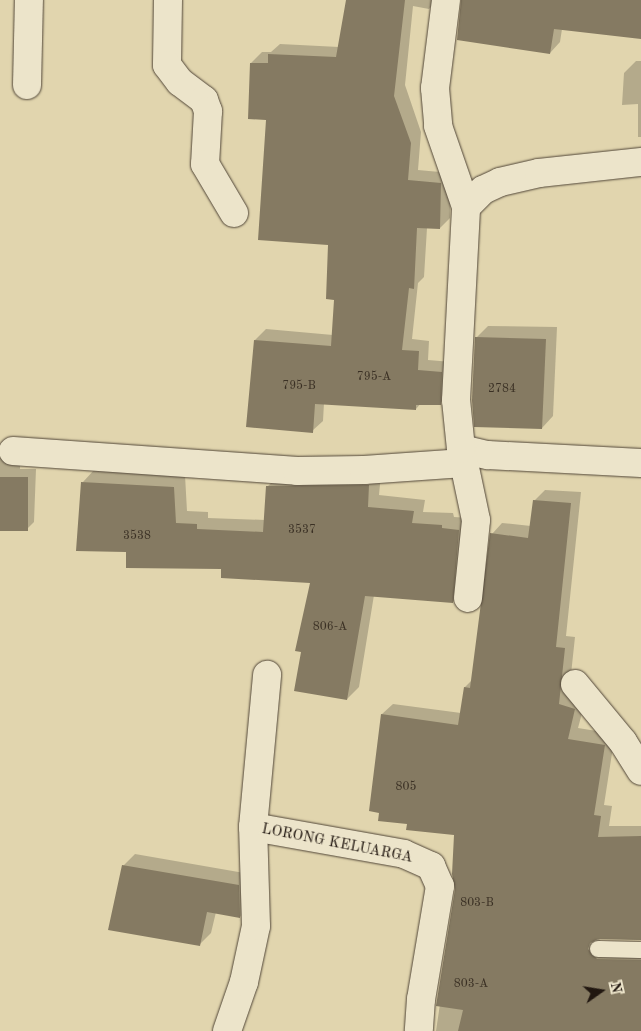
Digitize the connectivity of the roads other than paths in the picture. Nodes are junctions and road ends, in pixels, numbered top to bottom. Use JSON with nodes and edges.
{"nodes":[{"id":1,"x":29,"y":0,"type":"edge"},
{"id":2,"x":168,"y":0,"type":"edge"},
{"id":3,"x":446,"y":0,"type":"edge"},
{"id":4,"x":27,"y":85,"type":"dead end"},
{"id":5,"x":641,"y":162,"type":"edge"},
{"id":6,"x":475,"y":199,"type":"junction"},
{"id":7,"x":234,"y":212,"type":"dead end"},
{"id":8,"x":14,"y":451,"type":"dead end"},
{"id":9,"x":462,"y":456,"type":"junction"},
{"id":10,"x":641,"y":464,"type":"edge"},
{"id":11,"x":468,"y":598,"type":"dead end"},
{"id":12,"x":266,"y":675,"type":"dead end"},
{"id":13,"x":575,"y":684,"type":"dead end"},
{"id":14,"x":641,"y":771,"type":"edge"},
{"id":15,"x":253,"y":827,"type":"junction"},
{"id":16,"x":598,"y":949,"type":"dead end"},
{"id":17,"x":641,"y":950,"type":"edge"},
{"id":18,"x":227,"y":1031,"type":"edge"},
{"id":19,"x":419,"y":1031,"type":"edge"}],
"edges":[{"from":1,"to":4,"type":"street"},
{"from":2,"to":7,"type":"street"},
{"from":3,"to":6,"type":"street"},
{"from":5,"to":6,"type":"street"},
{"from":6,"to":9,"type":"street"},
{"from":8,"to":9,"type":"street"},
{"from":9,"to":10,"type":"street"},
{"from":9,"to":11,"type":"street"},
{"from":12,"to":15,"type":"street","name":"LORONG KELUARGA"},
{"from":13,"to":14,"type":"street"},
{"from":15,"to":18,"type":"street","name":"LORONG KELUARGA"},
{"from":15,"to":19,"type":"street","name":"LORONG KELUARGA"},
{"from":16,"to":17,"type":"lane"}]}
